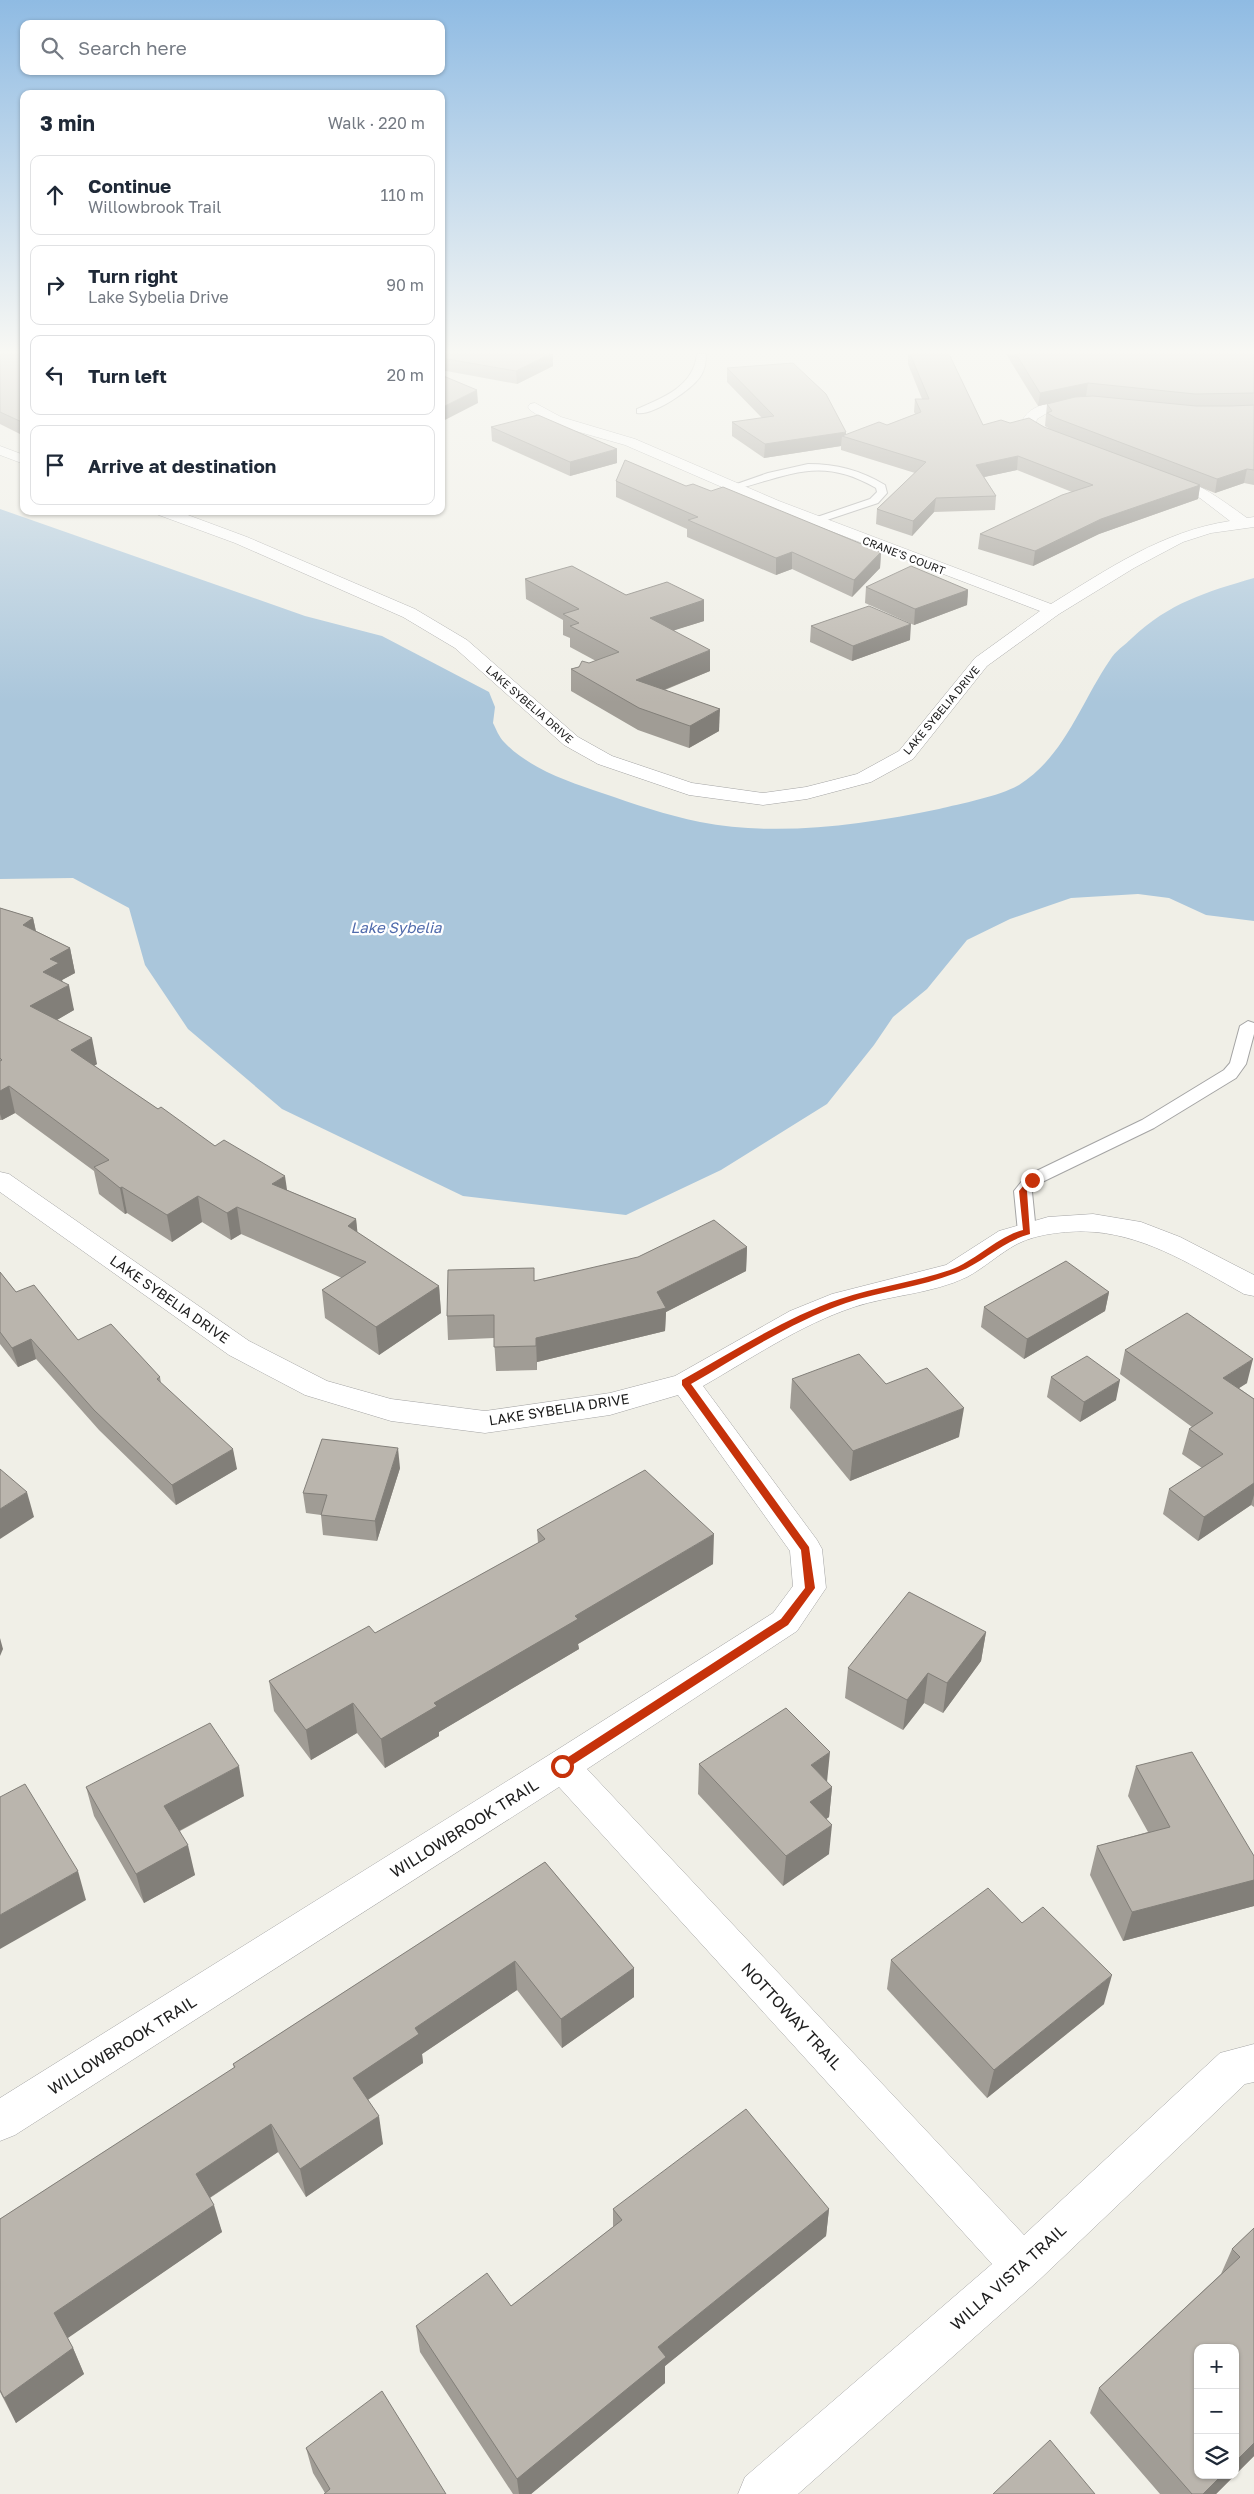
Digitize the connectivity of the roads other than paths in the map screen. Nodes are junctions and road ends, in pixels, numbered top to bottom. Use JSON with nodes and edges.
{"nodes":[{"id":1,"x":695,"y":470,"type":"edge"},
{"id":2,"x":788,"y":470,"type":"edge"},
{"id":3,"x":844,"y":470,"type":"edge"},
{"id":4,"x":1148,"y":472,"type":"edge"},
{"id":5,"x":733,"y":487,"type":"junction"},
{"id":6,"x":173,"y":515,"type":"edge"},
{"id":7,"x":818,"y":520,"type":"junction"},
{"id":8,"x":1249,"y":523,"type":"edge"},
{"id":9,"x":1053,"y":610,"type":"junction"},
{"id":10,"x":1248,"y":1026,"type":"dead end"},
{"id":11,"x":0,"y":1180,"type":"edge"},
{"id":12,"x":1027,"y":1232,"type":"junction"},
{"id":13,"x":1254,"y":1286,"type":"edge"},
{"id":14,"x":685,"y":1383,"type":"junction"},
{"id":15,"x":562,"y":1766,"type":"junction"},
{"id":16,"x":1254,"y":2063,"type":"edge"},
{"id":17,"x":0,"y":2121,"type":"edge"},
{"id":18,"x":1023,"y":2266,"type":"junction"},
{"id":19,"x":762,"y":2494,"type":"edge"}],
"edges":[{"from":1,"to":5,"type":"street","name":"CRANE'S COURT"},
{"from":2,"to":5,"type":"lane"},
{"from":3,"to":7,"type":"lane"},
{"from":4,"to":8,"type":"street"},
{"from":5,"to":7,"type":"street","name":"CRANE'S COURT"},
{"from":6,"to":9,"type":"street","name":"LAKE SYBELIA DRIVE"},
{"from":7,"to":9,"type":"street","name":"CRANE'S COURT"},
{"from":8,"to":9,"type":"street","name":"LAKE SYBELIA DRIVE"},
{"from":10,"to":12,"type":"lane"},
{"from":11,"to":14,"type":"street","name":"LAKE SYBELIA DRIVE"},
{"from":12,"to":13,"type":"street","name":"LAKE SYBELIA DRIVE"},
{"from":12,"to":14,"type":"street","name":"LAKE SYBELIA DRIVE"},
{"from":14,"to":15,"type":"street","name":"WILLOWBROOK TRAIL"},
{"from":15,"to":17,"type":"street","name":"WILLOWBROOK TRAIL"},
{"from":15,"to":18,"type":"street","name":"NOTTOWAY TRAIL"},
{"from":16,"to":18,"type":"street","name":"WILLA VISTA TRAIL"},
{"from":18,"to":19,"type":"street","name":"WILLA VISTA TRAIL"}]}
